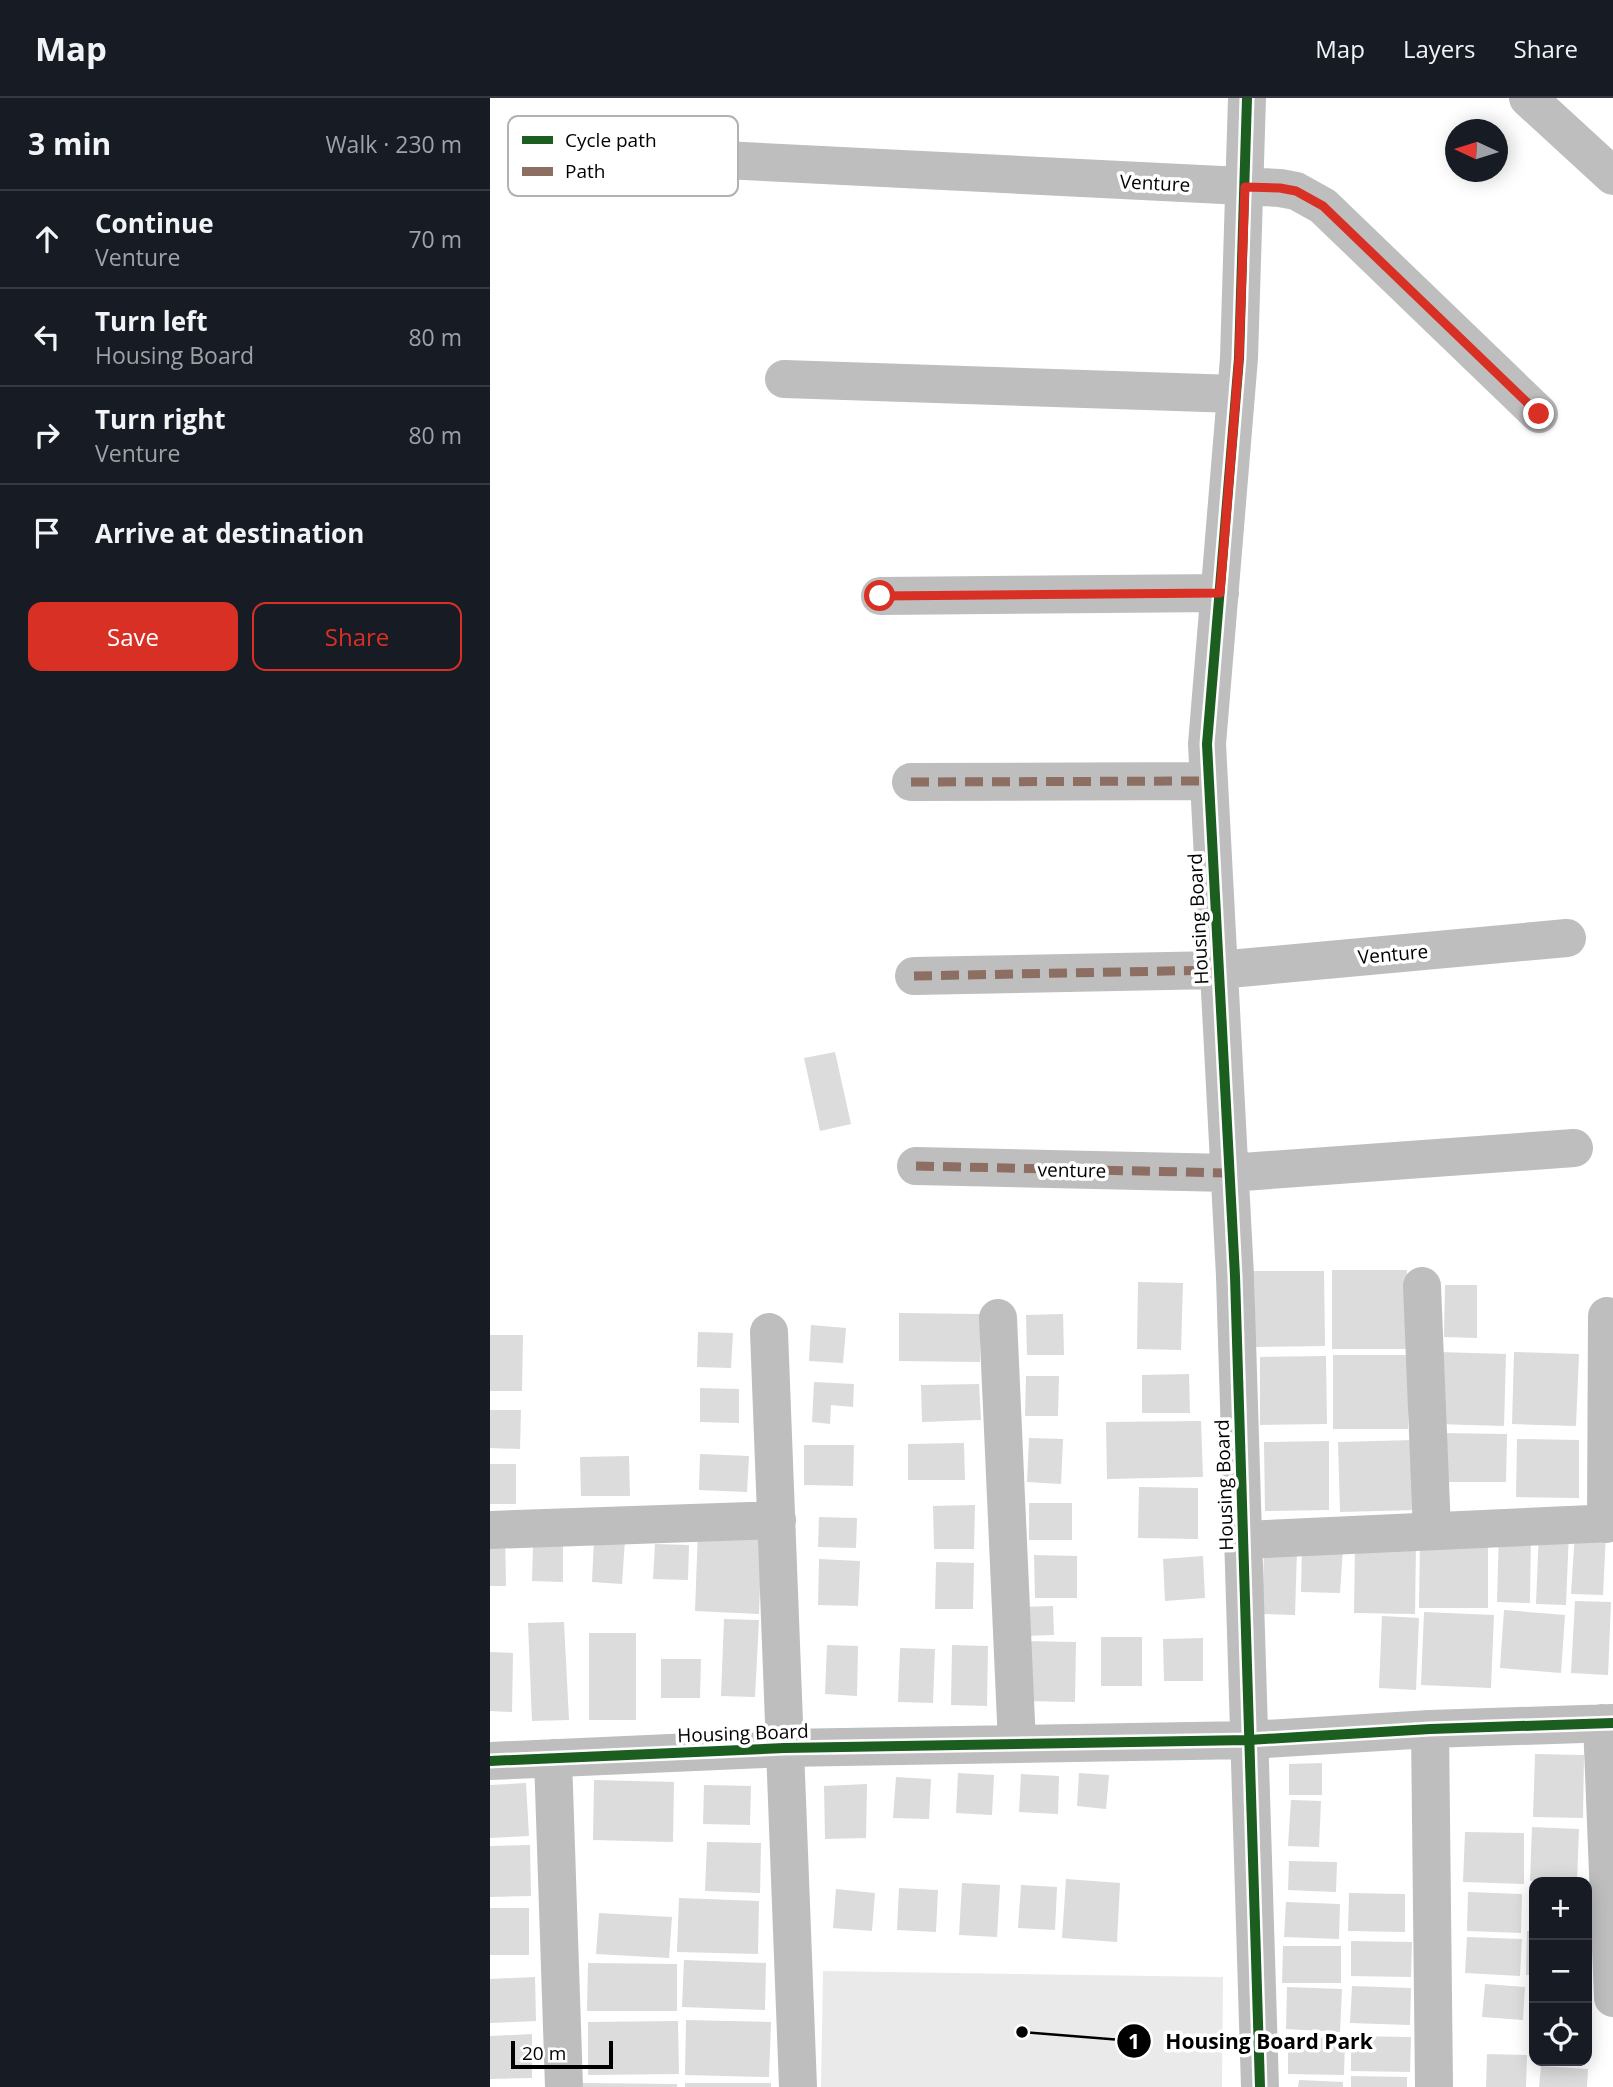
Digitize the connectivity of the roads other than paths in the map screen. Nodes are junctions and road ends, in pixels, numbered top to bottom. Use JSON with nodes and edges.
{"nodes":[{"id":1,"x":1247,"y":98,"type":"edge"},
{"id":2,"x":1528,"y":98,"type":"edge"},
{"id":3,"x":738,"y":161,"type":"edge"},
{"id":4,"x":1613,"y":176,"type":"edge"},
{"id":5,"x":1245,"y":187,"type":"junction"},
{"id":6,"x":784,"y":379,"type":"dead end"},
{"id":7,"x":1236,"y":394,"type":"junction"},
{"id":8,"x":1539,"y":414,"type":"dead end"},
{"id":9,"x":1220,"y":593,"type":"junction"},
{"id":10,"x":880,"y":596,"type":"dead end"},
{"id":11,"x":1209,"y":781,"type":"junction"},
{"id":12,"x":911,"y":782,"type":"dead end"},
{"id":13,"x":1567,"y":938,"type":"dead end"},
{"id":14,"x":1219,"y":970,"type":"junction"},
{"id":15,"x":914,"y":976,"type":"dead end"},
{"id":16,"x":1574,"y":1148,"type":"dead end"},
{"id":17,"x":916,"y":1166,"type":"dead end"},
{"id":18,"x":1229,"y":1173,"type":"junction"},
{"id":19,"x":1422,"y":1286,"type":"dead end"},
{"id":20,"x":1607,"y":1316,"type":"dead end"},
{"id":21,"x":998,"y":1318,"type":"dead end"},
{"id":22,"x":769,"y":1332,"type":"dead end"},
{"id":23,"x":777,"y":1520,"type":"junction"},
{"id":24,"x":1609,"y":1524,"type":"edge"},
{"id":25,"x":490,"y":1530,"type":"edge"},
{"id":26,"x":1432,"y":1531,"type":"junction"},
{"id":27,"x":1243,"y":1540,"type":"junction"},
{"id":28,"x":1607,"y":1723,"type":"edge"},
{"id":29,"x":1430,"y":1729,"type":"junction"},
{"id":30,"x":1249,"y":1740,"type":"junction"},
{"id":31,"x":1017,"y":1744,"type":"junction"},
{"id":32,"x":784,"y":1748,"type":"junction"},
{"id":33,"x":553,"y":1758,"type":"junction"},
{"id":34,"x":490,"y":1761,"type":"edge"},
{"id":35,"x":1613,"y":1998,"type":"edge"},
{"id":36,"x":564,"y":2087,"type":"edge"},
{"id":37,"x":798,"y":2087,"type":"edge"},
{"id":38,"x":1260,"y":2087,"type":"edge"},
{"id":39,"x":1434,"y":2087,"type":"edge"}],
"edges":[{"from":1,"to":5,"type":"street","name":"Housing Board"},
{"from":2,"to":4,"type":"street"},
{"from":3,"to":5,"type":"street","name":"Venture"},
{"from":5,"to":7,"type":"street","name":"Housing Board"},
{"from":5,"to":8,"type":"street","name":"Venture"},
{"from":6,"to":7,"type":"street"},
{"from":7,"to":9,"type":"street","name":"Housing Board"},
{"from":9,"to":10,"type":"street"},
{"from":9,"to":11,"type":"street","name":"Housing Board"},
{"from":11,"to":12,"type":"street"},
{"from":11,"to":14,"type":"street","name":"Housing Board"},
{"from":13,"to":14,"type":"street","name":"Venture"},
{"from":14,"to":15,"type":"street"},
{"from":14,"to":18,"type":"street","name":"Housing Board"},
{"from":16,"to":18,"type":"street"},
{"from":17,"to":18,"type":"street","name":"venture"},
{"from":18,"to":27,"type":"street","name":"Housing Board"},
{"from":19,"to":26,"type":"street"},
{"from":20,"to":24,"type":"street"},
{"from":21,"to":31,"type":"street"},
{"from":22,"to":23,"type":"street","name":"Housing Board"},
{"from":23,"to":25,"type":"street"},
{"from":23,"to":32,"type":"street","name":"Housing Board"},
{"from":24,"to":26,"type":"street"},
{"from":26,"to":27,"type":"street"},
{"from":27,"to":30,"type":"street","name":"Housing Board"},
{"from":28,"to":29,"type":"street","name":"Housing Board"},
{"from":28,"to":35,"type":"street"},
{"from":29,"to":30,"type":"street","name":"Housing Board"},
{"from":29,"to":39,"type":"street"},
{"from":30,"to":31,"type":"street","name":"Housing Board"},
{"from":30,"to":38,"type":"street","name":"Housing Board"},
{"from":31,"to":32,"type":"street","name":"Housing Board"},
{"from":32,"to":33,"type":"street","name":"Housing Board"},
{"from":32,"to":37,"type":"street","name":"Housing Board"},
{"from":33,"to":34,"type":"street","name":"Housing Board"},
{"from":33,"to":36,"type":"street"}]}
